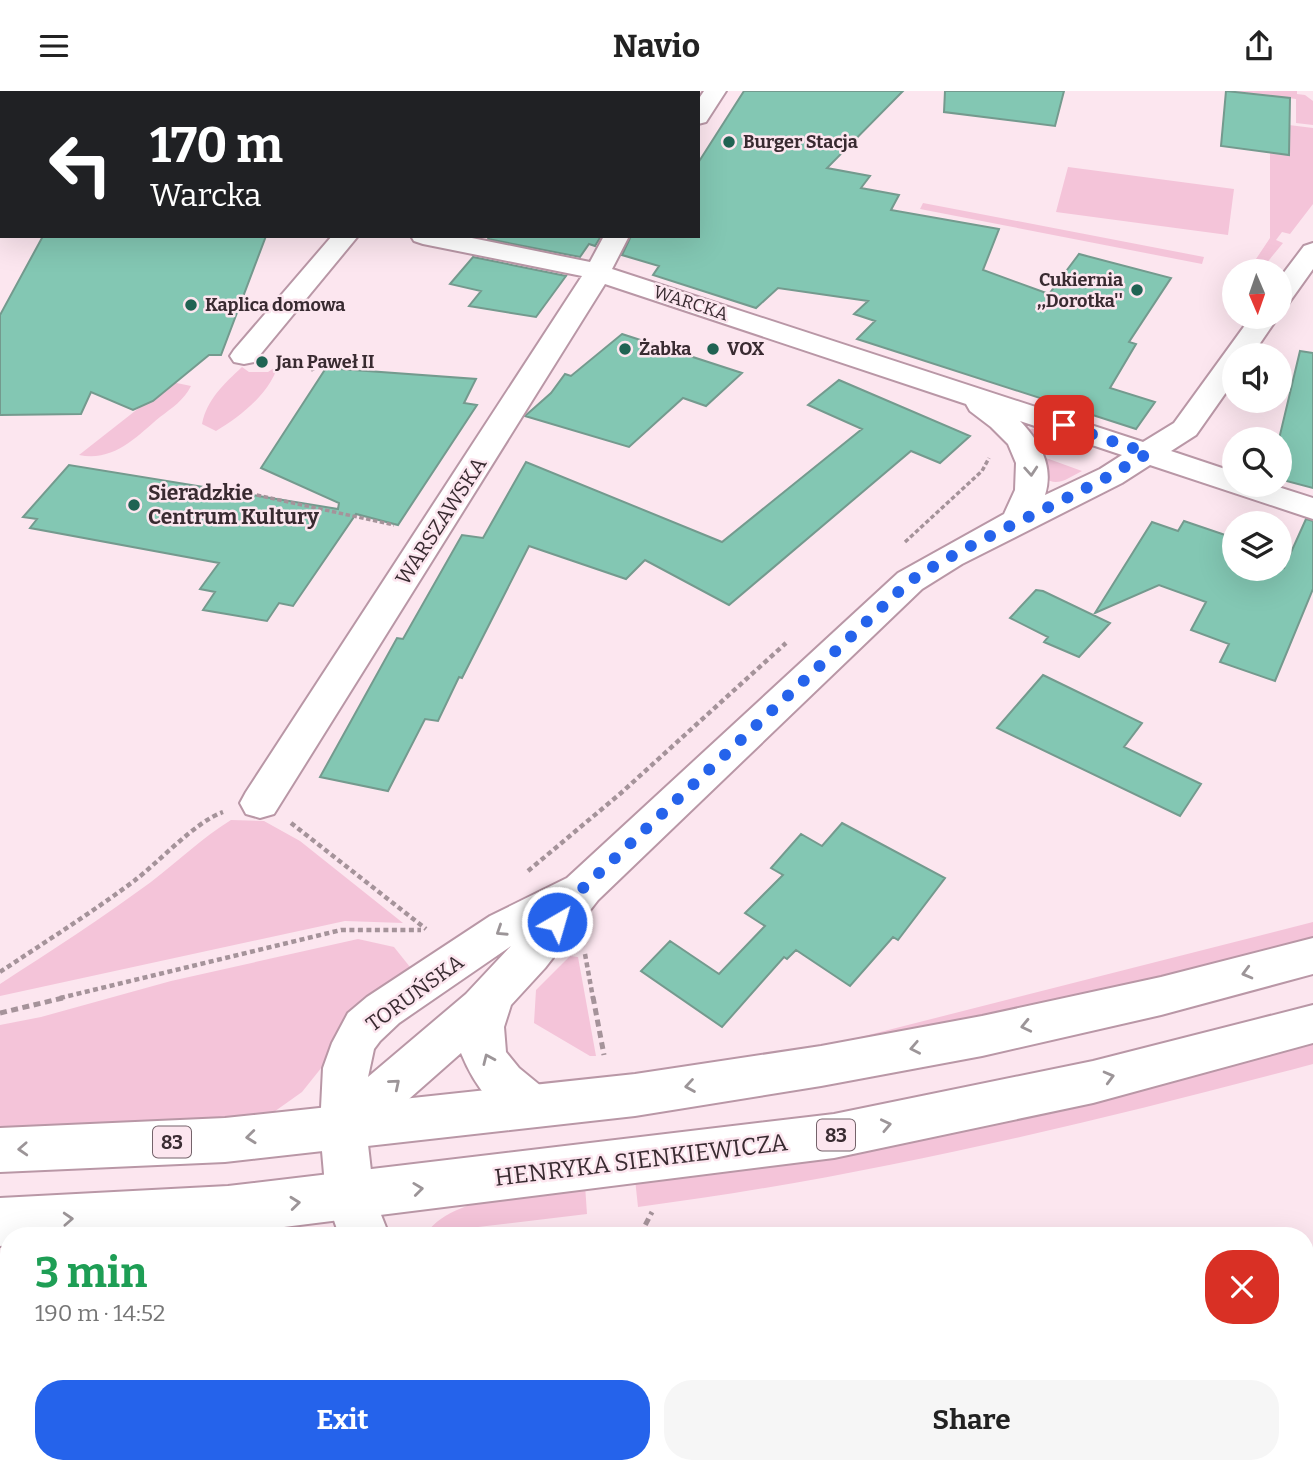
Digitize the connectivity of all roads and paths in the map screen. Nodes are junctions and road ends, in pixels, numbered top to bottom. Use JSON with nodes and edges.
{"nodes":[{"id":1,"x":715,"y":91,"type":"edge"},
{"id":2,"x":700,"y":114,"type":"edge"},
{"id":3,"x":344,"y":238,"type":"edge"},
{"id":4,"x":434,"y":238,"type":"edge"},
{"id":5,"x":616,"y":238,"type":"edge"},
{"id":6,"x":1313,"y":251,"type":"edge"},
{"id":7,"x":599,"y":273,"type":"junction"},
{"id":8,"x":1292,"y":280,"type":"edge"},
{"id":9,"x":244,"y":356,"type":"dead end"},
{"id":10,"x":311,"y":367,"type":"dead end"},
{"id":11,"x":314,"y":372,"type":"dead end"},
{"id":12,"x":1222,"y":378,"type":"edge"},
{"id":13,"x":955,"y":390,"type":"junction"},
{"id":14,"x":1148,"y":453,"type":"junction"},
{"id":15,"x":1222,"y":478,"type":"edge"},
{"id":16,"x":243,"y":492,"type":"dead end"},
{"id":17,"x":1277,"y":497,"type":"edge"},
{"id":18,"x":1313,"y":509,"type":"edge"},
{"id":19,"x":1017,"y":521,"type":"junction"},
{"id":20,"x":432,"y":534,"type":"junction"},
{"id":21,"x":260,"y":803,"type":"junction"},
{"id":22,"x":583,"y":888,"type":"junction"},
{"id":23,"x":424,"y":930,"type":"junction"},
{"id":24,"x":430,"y":938,"type":"dead end"},
{"id":25,"x":584,"y":947,"type":"dead end"},
{"id":26,"x":1313,"y":956,"type":"edge"},
{"id":27,"x":0,"y":972,"type":"edge"},
{"id":28,"x":493,"y":996,"type":"junction"},
{"id":29,"x":0,"y":1013,"type":"edge"},
{"id":30,"x":1313,"y":1024,"type":"edge"},
{"id":31,"x":604,"y":1056,"type":"dead end"},
{"id":32,"x":531,"y":1106,"type":"junction"},
{"id":33,"x":343,"y":1128,"type":"junction"},
{"id":34,"x":0,"y":1150,"type":"edge"},
{"id":35,"x":652,"y":1212,"type":"dead end"},
{"id":36,"x":357,"y":1216,"type":"edge"},
{"id":37,"x":0,"y":1221,"type":"edge"},
{"id":38,"x":644,"y":1227,"type":"edge"}],
"edges":[{"from":1,"to":2,"type":"street"},
{"from":3,"to":9,"type":"street"},
{"from":4,"to":7,"type":"street","name":"WARCKA"},
{"from":5,"to":7,"type":"street","name":"WARSZAWSKA"},
{"from":6,"to":8,"type":"street"},
{"from":7,"to":13,"type":"street","name":"WARCKA"},
{"from":7,"to":20,"type":"street","name":"WARSZAWSKA"},
{"from":10,"to":11,"type":"path"},
{"from":12,"to":14,"type":"street","name":"TORUŃSKA"},
{"from":13,"to":14,"type":"street","name":"WARCKA"},
{"from":13,"to":19,"type":"street","name":"WARCKA","one_way":true},
{"from":14,"to":15,"type":"street","name":"WARCKA"},
{"from":14,"to":19,"type":"street","name":"TORUŃSKA"},
{"from":16,"to":20,"type":"path"},
{"from":17,"to":18,"type":"street"},
{"from":19,"to":22,"type":"street","name":"TORUŃSKA"},
{"from":20,"to":21,"type":"street","name":"WARSZAWSKA"},
{"from":21,"to":23,"type":"path"},
{"from":21,"to":27,"type":"path"},
{"from":22,"to":28,"type":"street","name":"TORUŃSKA"},
{"from":22,"to":33,"type":"street","name":"TORUŃSKA","one_way":true},
{"from":23,"to":24,"type":"path"},
{"from":23,"to":29,"type":"path"},
{"from":25,"to":31,"type":"path"},
{"from":26,"to":32,"type":"street","number":"83","one_way":true},
{"from":32,"to":28,"type":"street","name":"TORUŃSKA","one_way":true},
{"from":33,"to":28,"type":"street","name":"TORUŃSKA","one_way":true},
{"from":36,"to":30,"type":"street","name":"HENRYKA SIENKIEWICZA","number":"83","one_way":true},
{"from":32,"to":33,"type":"street","number":"83"},
{"from":33,"to":34,"type":"street","number":"83","one_way":true},
{"from":33,"to":36,"type":"street"},
{"from":35,"to":38,"type":"path"},
{"from":37,"to":36,"type":"street","name":"HENRYKA SIENKIEWICZA","number":"83","one_way":true}]}
